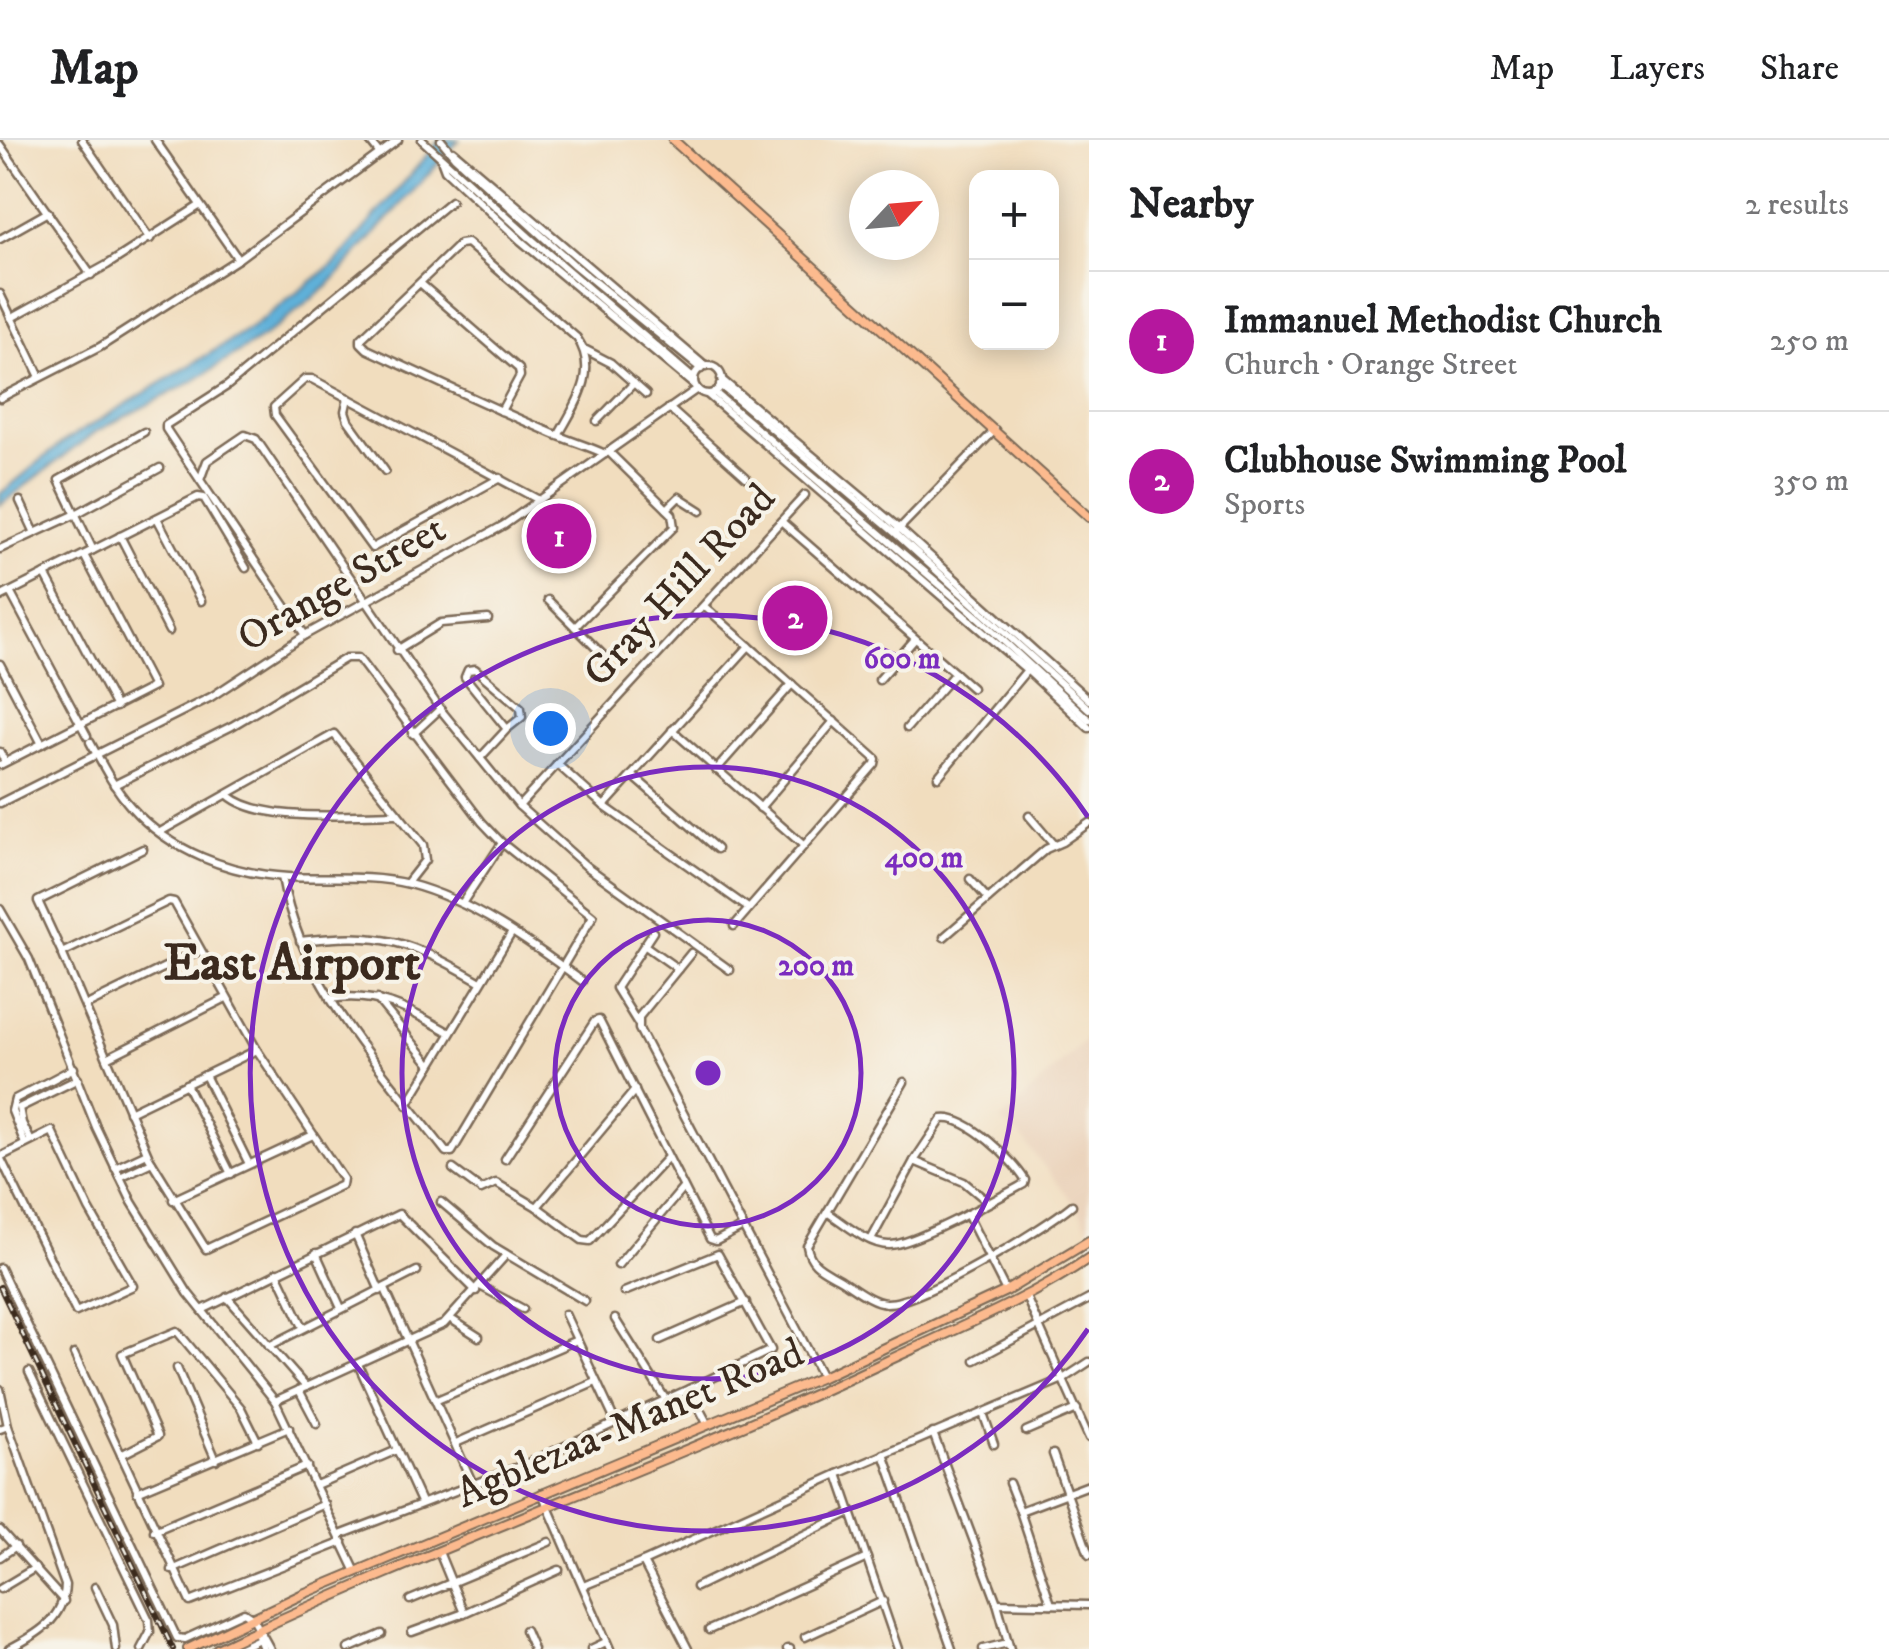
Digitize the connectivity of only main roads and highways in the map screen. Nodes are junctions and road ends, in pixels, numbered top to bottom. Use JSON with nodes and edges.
{"nodes":[{"id":1,"x":673,"y":140,"type":"edge"},
{"id":2,"x":1089,"y":517,"type":"edge"},
{"id":3,"x":1089,"y":1241,"type":"edge"},
{"id":4,"x":1089,"y":1258,"type":"edge"},
{"id":5,"x":188,"y":1649,"type":"edge"},
{"id":6,"x":217,"y":1649,"type":"edge"}],
"edges":[{"from":1,"to":2,"type":"main road"},
{"from":3,"to":5,"type":"main road","name":"Agblezaa-Manet Road"},
{"from":4,"to":6,"type":"main road","name":"Agblezaa-Manet Road"}]}
